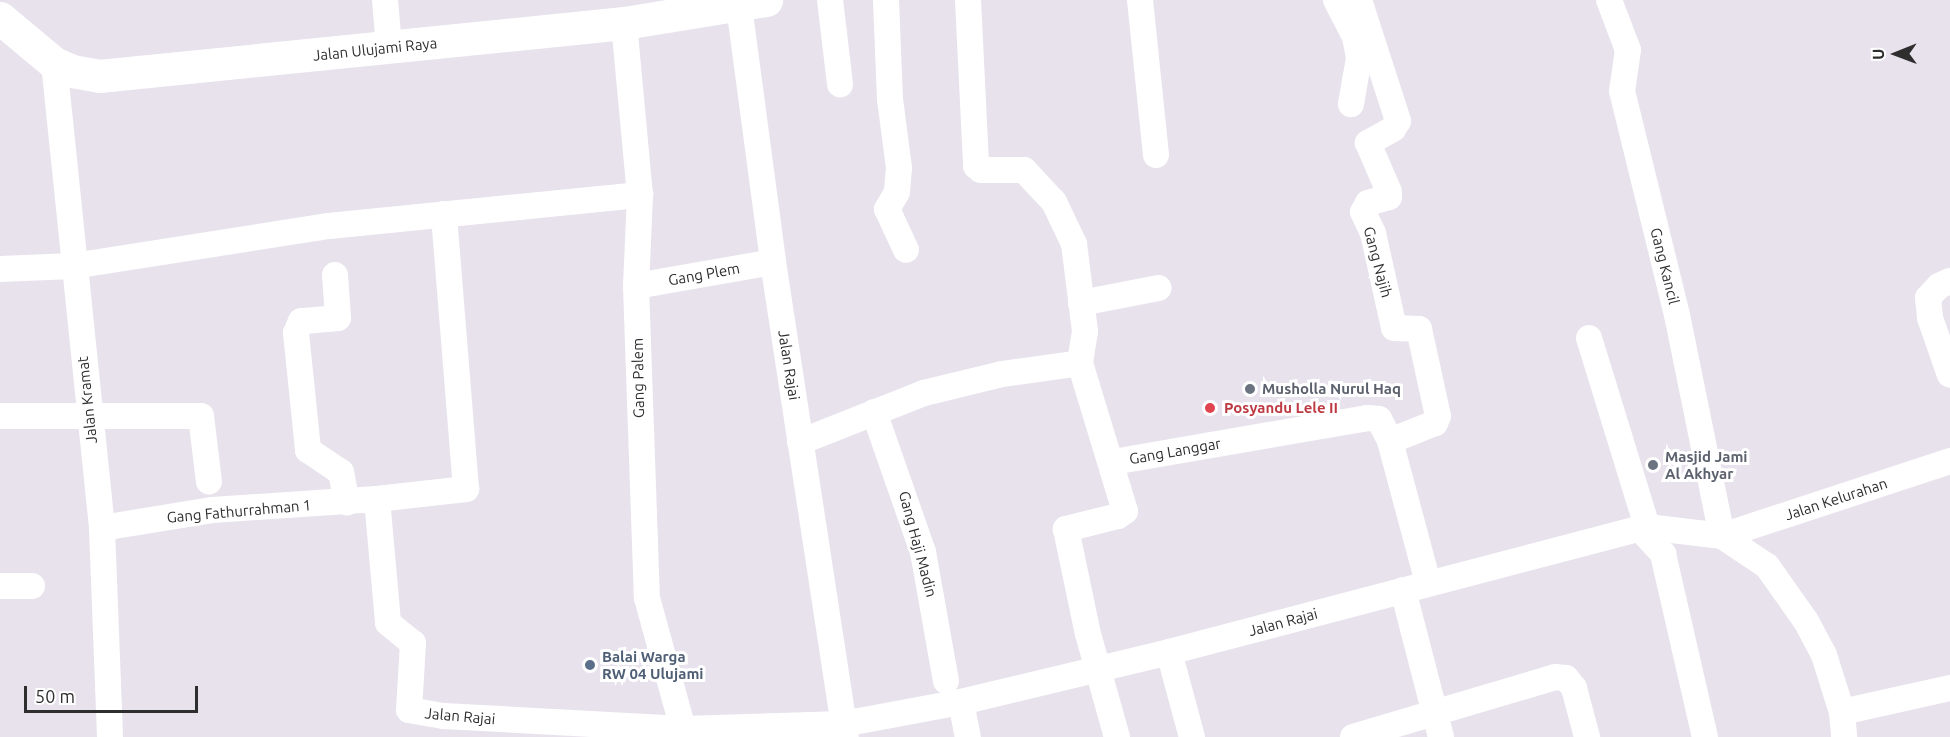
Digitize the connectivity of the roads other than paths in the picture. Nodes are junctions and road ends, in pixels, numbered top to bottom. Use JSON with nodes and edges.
{"nodes":[{"id":1,"x":385,"y":0,"type":"edge"},
{"id":2,"x":830,"y":0,"type":"edge"},
{"id":3,"x":886,"y":0,"type":"edge"},
{"id":4,"x":968,"y":0,"type":"edge"},
{"id":5,"x":1140,"y":0,"type":"edge"},
{"id":6,"x":1336,"y":0,"type":"edge"},
{"id":7,"x":1359,"y":0,"type":"edge"},
{"id":8,"x":1610,"y":0,"type":"edge"},
{"id":9,"x":735,"y":4,"type":"edge"},
{"id":10,"x":624,"y":23,"type":"junction"},
{"id":11,"x":3,"y":27,"type":"edge"},
{"id":12,"x":389,"y":47,"type":"junction"},
{"id":13,"x":54,"y":63,"type":"junction"},
{"id":14,"x":840,"y":84,"type":"dead end"},
{"id":15,"x":1351,"y":104,"type":"dead end"},
{"id":16,"x":1156,"y":155,"type":"dead end"},
{"id":17,"x":640,"y":195,"type":"junction"},
{"id":18,"x":444,"y":214,"type":"junction"},
{"id":19,"x":906,"y":250,"type":"dead end"},
{"id":20,"x":773,"y":262,"type":"junction"},
{"id":21,"x":73,"y":266,"type":"junction"},
{"id":22,"x":0,"y":269,"type":"edge"},
{"id":23,"x":335,"y":275,"type":"dead end"},
{"id":24,"x":1950,"y":281,"type":"edge"},
{"id":25,"x":636,"y":286,"type":"junction"},
{"id":26,"x":1159,"y":288,"type":"dead end"},
{"id":27,"x":1081,"y":303,"type":"junction"},
{"id":28,"x":1589,"y":338,"type":"dead end"},
{"id":29,"x":1080,"y":363,"type":"junction"},
{"id":30,"x":1950,"y":375,"type":"edge"},
{"id":31,"x":874,"y":412,"type":"junction"},
{"id":32,"x":0,"y":416,"type":"edge"},
{"id":33,"x":89,"y":418,"type":"junction"},
{"id":34,"x":1390,"y":441,"type":"junction"},
{"id":35,"x":801,"y":442,"type":"junction"},
{"id":36,"x":1950,"y":461,"type":"edge"},
{"id":37,"x":1113,"y":462,"type":"junction"},
{"id":38,"x":209,"y":482,"type":"dead end"},
{"id":39,"x":377,"y":500,"type":"junction"},
{"id":40,"x":347,"y":502,"type":"junction"},
{"id":41,"x":102,"y":528,"type":"junction"},
{"id":42,"x":1644,"y":529,"type":"junction"},
{"id":43,"x":1722,"y":536,"type":"junction"},
{"id":44,"x":1428,"y":583,"type":"junction"},
{"id":45,"x":0,"y":586,"type":"edge"},
{"id":46,"x":32,"y":586,"type":"dead end"},
{"id":47,"x":1403,"y":590,"type":"junction"},
{"id":48,"x":1169,"y":652,"type":"junction"},
{"id":49,"x":1098,"y":669,"type":"junction"},
{"id":50,"x":946,"y":681,"type":"dead end"},
{"id":51,"x":1950,"y":688,"type":"edge"},
{"id":52,"x":961,"y":702,"type":"junction"},
{"id":53,"x":1436,"y":712,"type":"junction"},
{"id":54,"x":1843,"y":724,"type":"edge"},
{"id":55,"x":484,"y":728,"type":"edge"},
{"id":56,"x":683,"y":729,"type":"junction"},
{"id":57,"x":628,"y":731,"type":"edge"},
{"id":58,"x":845,"y":731,"type":"edge"},
{"id":59,"x":110,"y":737,"type":"edge"},
{"id":60,"x":968,"y":737,"type":"edge"},
{"id":61,"x":1117,"y":737,"type":"edge"},
{"id":62,"x":1192,"y":737,"type":"edge"},
{"id":63,"x":1353,"y":737,"type":"edge"},
{"id":64,"x":1441,"y":737,"type":"edge"},
{"id":65,"x":1587,"y":737,"type":"edge"},
{"id":66,"x":1705,"y":737,"type":"edge"}],
"edges":[{"from":1,"to":12,"type":"street"},
{"from":2,"to":14,"type":"street"},
{"from":3,"to":19,"type":"street"},
{"from":4,"to":27,"type":"street","name":"Gang Langgar"},
{"from":5,"to":16,"type":"street"},
{"from":6,"to":15,"type":"street"},
{"from":7,"to":34,"type":"street","name":"Gang Najih"},
{"from":8,"to":43,"type":"street","name":"Gang Kancil"},
{"from":9,"to":10,"type":"street","name":"Jalan Ulujami Raya"},
{"from":9,"to":20,"type":"street","name":"Jalan Rajai"},
{"from":10,"to":12,"type":"street","name":"Jalan Ulujami Raya"},
{"from":10,"to":17,"type":"street","name":"Gang Palem"},
{"from":11,"to":13,"type":"street","name":"Jalan Ulujami Raya"},
{"from":12,"to":13,"type":"street","name":"Jalan Ulujami Raya"},
{"from":13,"to":21,"type":"street","name":"Jalan Kramat"},
{"from":17,"to":18,"type":"street"},
{"from":17,"to":25,"type":"street","name":"Gang Palem"},
{"from":18,"to":21,"type":"street"},
{"from":18,"to":39,"type":"street","name":"Gang Fathurrahman 1"},
{"from":20,"to":25,"type":"street","name":"Gang Plem"},
{"from":20,"to":35,"type":"street","name":"Jalan Rajai"},
{"from":21,"to":22,"type":"street"},
{"from":21,"to":33,"type":"street","name":"Jalan Kramat"},
{"from":23,"to":40,"type":"street"},
{"from":24,"to":30,"type":"street"},
{"from":25,"to":56,"type":"street","name":"Gang Palem"},
{"from":26,"to":27,"type":"street"},
{"from":27,"to":29,"type":"street","name":"Gang Langgar"},
{"from":28,"to":42,"type":"street"},
{"from":29,"to":31,"type":"street"},
{"from":29,"to":37,"type":"street","name":"Gang Langgar"},
{"from":31,"to":35,"type":"street"},
{"from":31,"to":50,"type":"street","name":"Gang Haji Madin"},
{"from":32,"to":33,"type":"street"},
{"from":33,"to":38,"type":"street"},
{"from":33,"to":41,"type":"street","name":"Jalan Kramat"},
{"from":34,"to":37,"type":"street","name":"Gang Langgar"},
{"from":34,"to":44,"type":"street","name":"Gang Langgar"},
{"from":35,"to":58,"type":"street","name":"Jalan Rajai"},
{"from":36,"to":43,"type":"street","name":"Jalan Kelurahan"},
{"from":37,"to":49,"type":"street"},
{"from":39,"to":40,"type":"street","name":"Gang Fathurrahman 1"},
{"from":39,"to":55,"type":"street","name":"Jalan Rajai"},
{"from":40,"to":41,"type":"street","name":"Gang Fathurrahman 1"},
{"from":41,"to":59,"type":"street","name":"Jalan Kramat"},
{"from":42,"to":43,"type":"street","name":"Jalan Rajai"},
{"from":42,"to":44,"type":"street","name":"Jalan Rajai"},
{"from":42,"to":66,"type":"street"},
{"from":43,"to":54,"type":"street"},
{"from":44,"to":47,"type":"street","name":"Jalan Rajai"},
{"from":45,"to":46,"type":"street"},
{"from":47,"to":48,"type":"street","name":"Jalan Rajai"},
{"from":47,"to":53,"type":"street"},
{"from":48,"to":49,"type":"street","name":"Jalan Rajai"},
{"from":48,"to":62,"type":"street"},
{"from":49,"to":52,"type":"street","name":"Jalan Rajai"},
{"from":49,"to":61,"type":"street"},
{"from":51,"to":54,"type":"street"},
{"from":52,"to":58,"type":"street","name":"Jalan Rajai"},
{"from":52,"to":60,"type":"street"},
{"from":53,"to":63,"type":"street"},
{"from":53,"to":64,"type":"street"},
{"from":53,"to":65,"type":"street"},
{"from":55,"to":57,"type":"street","name":"Jalan Rajai"},
{"from":56,"to":57,"type":"street","name":"Jalan Rajai"},
{"from":56,"to":58,"type":"street","name":"Jalan Rajai"}]}
